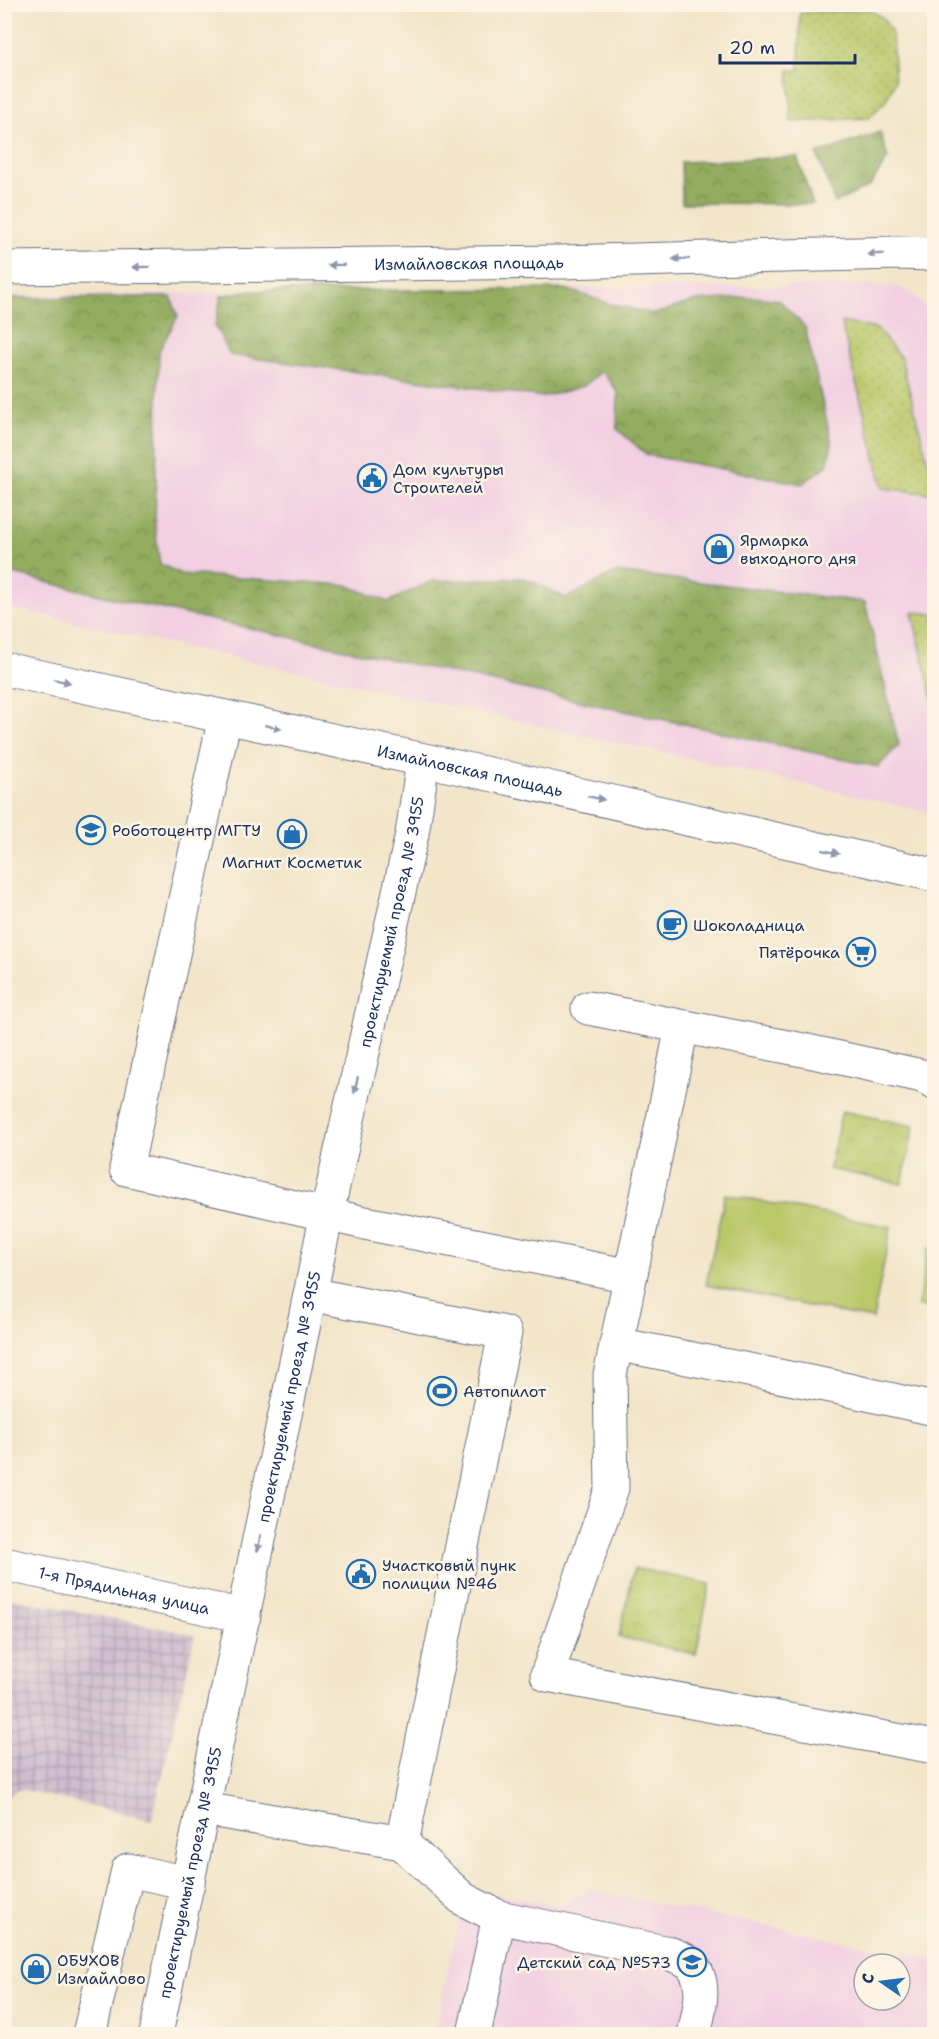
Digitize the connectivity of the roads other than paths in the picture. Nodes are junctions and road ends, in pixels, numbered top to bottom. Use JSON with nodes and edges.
{"nodes":[{"id":1,"x":934,"y":254,"type":"edge"},
{"id":2,"x":4,"y":268,"type":"edge"},
{"id":3,"x":4,"y":669,"type":"edge"},
{"id":4,"x":225,"y":717,"type":"junction"},
{"id":5,"x":423,"y":761,"type":"junction"},
{"id":6,"x":934,"y":875,"type":"edge"},
{"id":7,"x":588,"y":1008,"type":"dead end"},
{"id":8,"x":682,"y":1027,"type":"junction"},
{"id":9,"x":934,"y":1082,"type":"edge"},
{"id":10,"x":327,"y":1214,"type":"junction"},
{"id":11,"x":630,"y":1276,"type":"junction"},
{"id":12,"x":310,"y":1294,"type":"junction"},
{"id":13,"x":616,"y":1344,"type":"junction"},
{"id":14,"x":934,"y":1409,"type":"edge"},
{"id":15,"x":4,"y":1563,"type":"edge"},
{"id":16,"x":244,"y":1616,"type":"junction"},
{"id":17,"x":934,"y":1747,"type":"edge"},
{"id":18,"x":204,"y":1809,"type":"junction"},
{"id":19,"x":402,"y":1843,"type":"junction"},
{"id":20,"x":188,"y":1883,"type":"junction"},
{"id":21,"x":498,"y":1917,"type":"junction"},
{"id":22,"x":89,"y":2034,"type":"edge"},
{"id":23,"x":156,"y":2034,"type":"edge"},
{"id":24,"x":474,"y":2034,"type":"edge"},
{"id":25,"x":694,"y":2034,"type":"edge"}],
"edges":[{"from":1,"to":2,"type":"street","name":"Измайловская площадь","one_way":true},
{"from":3,"to":4,"type":"street","name":"Измайловская площадь","one_way":true},
{"from":4,"to":5,"type":"street","name":"Измайловская площадь","one_way":true},
{"from":4,"to":10,"type":"street"},
{"from":5,"to":6,"type":"street","name":"Измайловская площадь","one_way":true},
{"from":5,"to":10,"type":"street","name":"проектируемый проезд № 3955","one_way":true},
{"from":7,"to":8,"type":"street"},
{"from":8,"to":9,"type":"street"},
{"from":8,"to":11,"type":"street"},
{"from":10,"to":11,"type":"street"},
{"from":10,"to":12,"type":"street","name":"проектируемый проезд № 3955"},
{"from":11,"to":13,"type":"street"},
{"from":12,"to":16,"type":"street","name":"проектируемый проезд № 3955","one_way":true},
{"from":12,"to":19,"type":"street"},
{"from":13,"to":14,"type":"street"},
{"from":13,"to":17,"type":"street"},
{"from":15,"to":16,"type":"street","name":"1-я Прядильная улица"},
{"from":16,"to":18,"type":"street","name":"проектируемый проезд № 3955"},
{"from":18,"to":19,"type":"street"},
{"from":18,"to":20,"type":"street","name":"проектируемый проезд № 3955"},
{"from":19,"to":21,"type":"street"},
{"from":20,"to":22,"type":"street"},
{"from":20,"to":23,"type":"street","name":"проектируемый проезд № 3955"},
{"from":21,"to":24,"type":"street"},
{"from":21,"to":25,"type":"street"}]}
